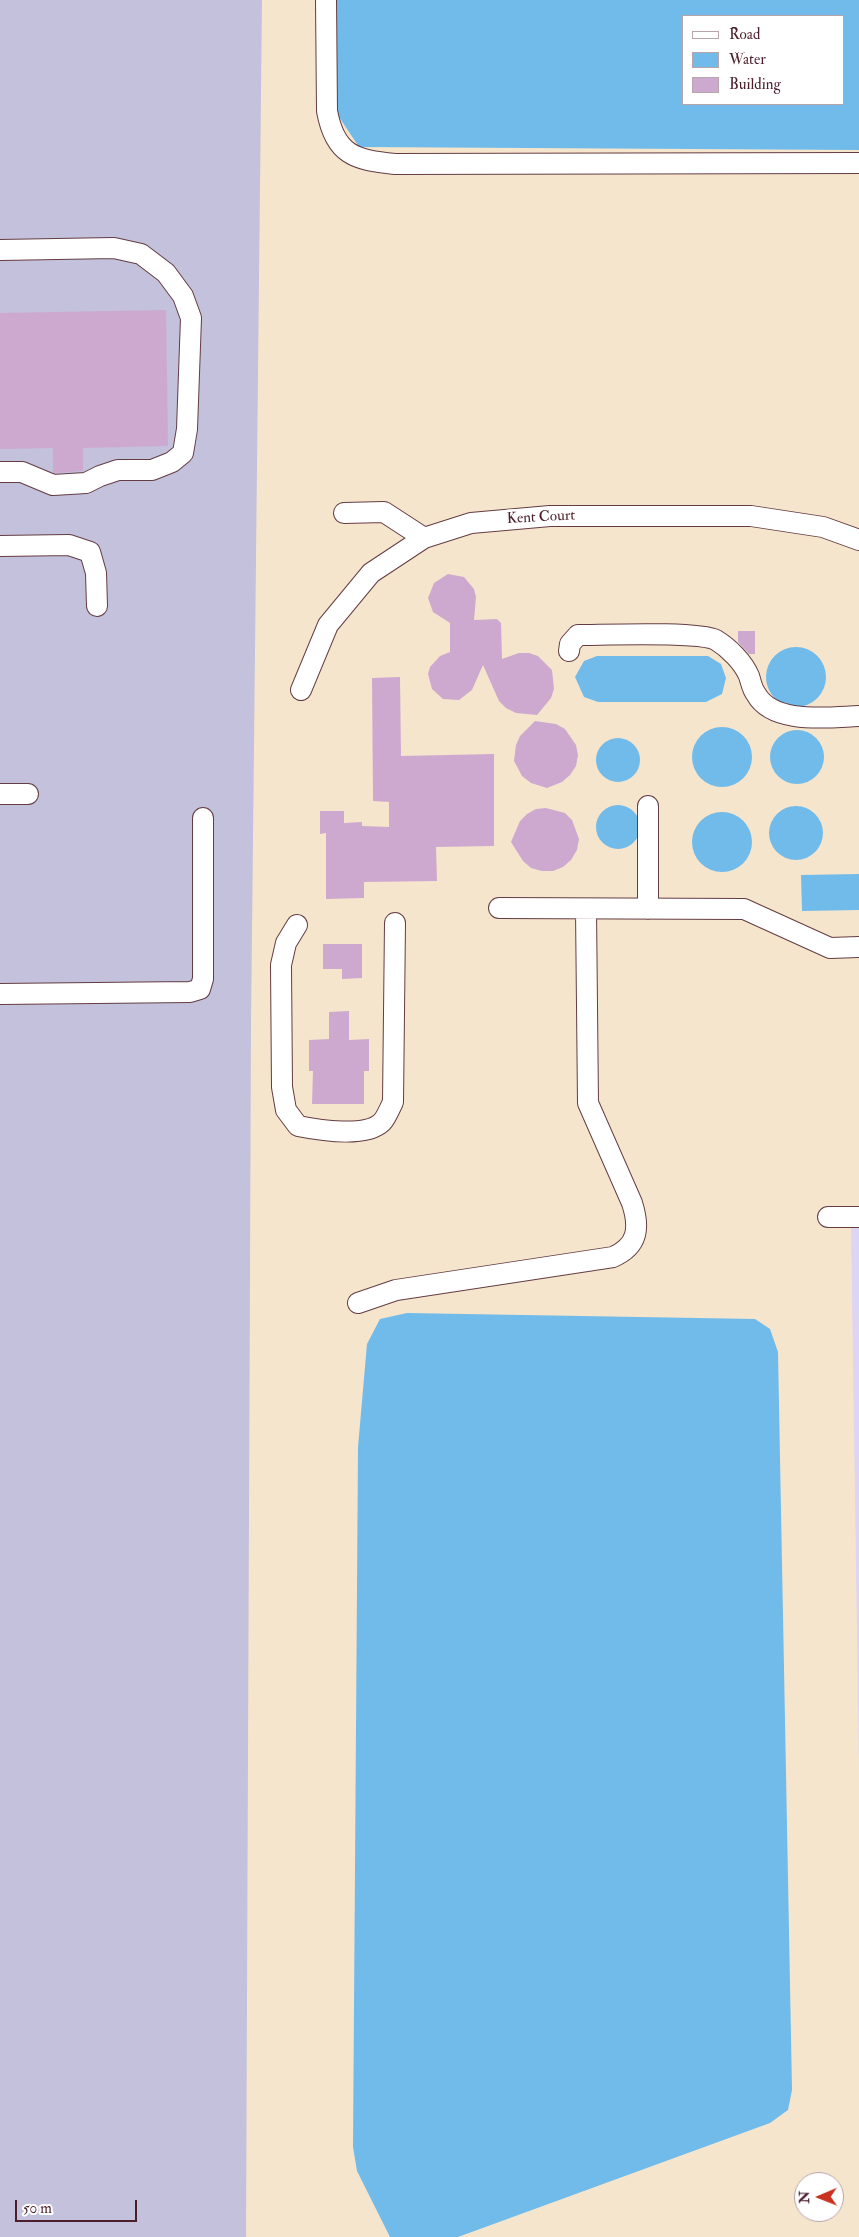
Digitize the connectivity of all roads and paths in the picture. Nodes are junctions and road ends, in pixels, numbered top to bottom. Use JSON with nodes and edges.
{"nodes":[{"id":1,"x":326,"y":0,"type":"edge"},
{"id":2,"x":859,"y":162,"type":"edge"},
{"id":3,"x":0,"y":250,"type":"edge"},
{"id":4,"x":0,"y":472,"type":"edge"},
{"id":5,"x":344,"y":512,"type":"dead end"},
{"id":6,"x":424,"y":538,"type":"junction"},
{"id":7,"x":859,"y":540,"type":"edge"},
{"id":8,"x":0,"y":546,"type":"edge"},
{"id":9,"x":98,"y":606,"type":"dead end"},
{"id":10,"x":569,"y":651,"type":"dead end"},
{"id":11,"x":301,"y":690,"type":"dead end"},
{"id":12,"x":859,"y":716,"type":"edge"},
{"id":13,"x":0,"y":794,"type":"edge"},
{"id":14,"x":28,"y":794,"type":"dead end"},
{"id":15,"x":648,"y":806,"type":"dead end"},
{"id":16,"x":202,"y":818,"type":"dead end"},
{"id":17,"x":500,"y":908,"type":"dead end"},
{"id":18,"x":586,"y":908,"type":"junction"},
{"id":19,"x":648,"y":909,"type":"junction"},
{"id":20,"x":395,"y":923,"type":"dead end"},
{"id":21,"x":296,"y":925,"type":"dead end"},
{"id":22,"x":859,"y":947,"type":"edge"},
{"id":23,"x":0,"y":994,"type":"edge"},
{"id":24,"x":828,"y":1217,"type":"dead end"},
{"id":25,"x":859,"y":1217,"type":"edge"},
{"id":26,"x":358,"y":1303,"type":"dead end"}],
"edges":[{"from":1,"to":2,"type":"street"},
{"from":3,"to":4,"type":"street"},
{"from":5,"to":6,"type":"street"},
{"from":6,"to":7,"type":"street","name":"Kent Court"},
{"from":6,"to":11,"type":"street","name":"Kent Court"},
{"from":8,"to":9,"type":"street"},
{"from":10,"to":12,"type":"street"},
{"from":13,"to":14,"type":"street"},
{"from":15,"to":19,"type":"street"},
{"from":16,"to":23,"type":"street"},
{"from":17,"to":18,"type":"street"},
{"from":18,"to":19,"type":"street"},
{"from":18,"to":26,"type":"street"},
{"from":19,"to":22,"type":"street"},
{"from":20,"to":21,"type":"street"},
{"from":24,"to":25,"type":"street"}]}
